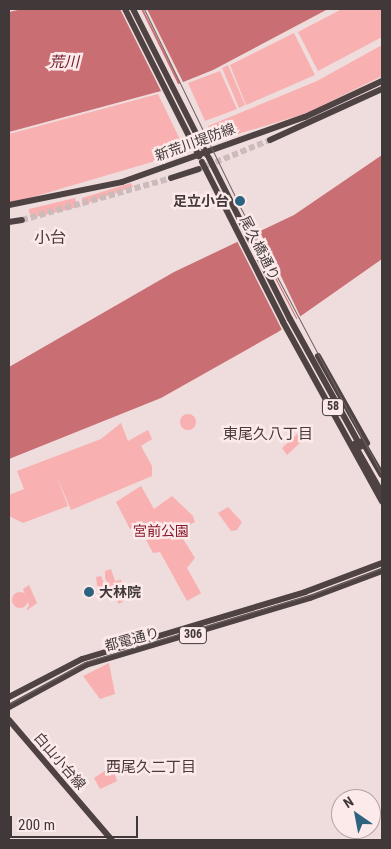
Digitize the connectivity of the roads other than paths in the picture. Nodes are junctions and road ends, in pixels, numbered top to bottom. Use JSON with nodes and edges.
{"nodes":[{"id":1,"x":125,"y":9,"type":"edge"},
{"id":2,"x":133,"y":9,"type":"edge"},
{"id":3,"x":382,"y":81,"type":"edge"},
{"id":4,"x":382,"y":89,"type":"edge"},
{"id":5,"x":270,"y":140,"type":"tunnel mouth"},
{"id":6,"x":205,"y":152,"type":"junction"},
{"id":7,"x":198,"y":154,"type":"junction"},
{"id":8,"x":205,"y":160,"type":"junction"},
{"id":9,"x":199,"y":169,"type":"tunnel mouth"},
{"id":10,"x":171,"y":178,"type":"tunnel mouth"},
{"id":11,"x":9,"y":204,"type":"edge"},
{"id":12,"x":22,"y":220,"type":"tunnel mouth"},
{"id":13,"x":9,"y":222,"type":"edge"},
{"id":14,"x":290,"y":319,"type":"junction"},
{"id":15,"x":283,"y":322,"type":"junction"},
{"id":16,"x":318,"y":356,"type":"dead end"},
{"id":17,"x":301,"y":367,"type":"dead end"},
{"id":18,"x":355,"y":454,"type":"junction"},
{"id":19,"x":376,"y":465,"type":"junction"},
{"id":20,"x":382,"y":475,"type":"edge"},
{"id":21,"x":382,"y":484,"type":"edge"},
{"id":22,"x":382,"y":493,"type":"edge"},
{"id":23,"x":382,"y":501,"type":"edge"},
{"id":24,"x":382,"y":562,"type":"edge"},
{"id":25,"x":382,"y":571,"type":"edge"},
{"id":26,"x":9,"y":697,"type":"edge"},
{"id":27,"x":9,"y":707,"type":"edge"},
{"id":28,"x":9,"y":720,"type":"edge"},
{"id":29,"x":112,"y":840,"type":"edge"}],
"edges":[{"from":1,"to":7,"type":"main road","name":"尾久橋通り","number":"58"},
{"from":2,"to":6,"type":"main road","name":"尾久橋通り","number":"58"},
{"from":3,"to":6,"type":"main road","name":"新荒川堤防線"},
{"from":4,"to":5,"type":"main road"},
{"from":6,"to":7,"type":"main road","name":"新荒川堤防線"},
{"from":6,"to":8,"type":"main road","name":"尾久橋通り","number":"58"},
{"from":7,"to":8,"type":"main road","name":"尾久橋通り","number":"58"},
{"from":7,"to":11,"type":"main road","name":"新荒川堤防線"},
{"from":8,"to":14,"type":"main road","name":"尾久橋通り","number":"58","bridge":true},
{"from":8,"to":15,"type":"main road","name":"尾久橋通り","number":"58","bridge":true},
{"from":9,"to":10,"type":"main road","name":"新荒川堤防線"},
{"from":12,"to":13,"type":"main road"},
{"from":14,"to":19,"type":"main road"},
{"from":14,"to":21,"type":"main road","name":"尾久橋通り","number":"58"},
{"from":15,"to":18,"type":"main road"},
{"from":15,"to":22,"type":"main road","name":"尾久橋通り","number":"58"},
{"from":16,"to":19,"type":"main road"},
{"from":17,"to":18,"type":"main road"},
{"from":18,"to":23,"type":"main road"},
{"from":19,"to":20,"type":"main road"},
{"from":24,"to":26,"type":"main road","name":"都電通り","number":"306"},
{"from":25,"to":27,"type":"main road","name":"都電通り","number":"306"},
{"from":28,"to":29,"type":"main road","name":"白山小台線"}]}
